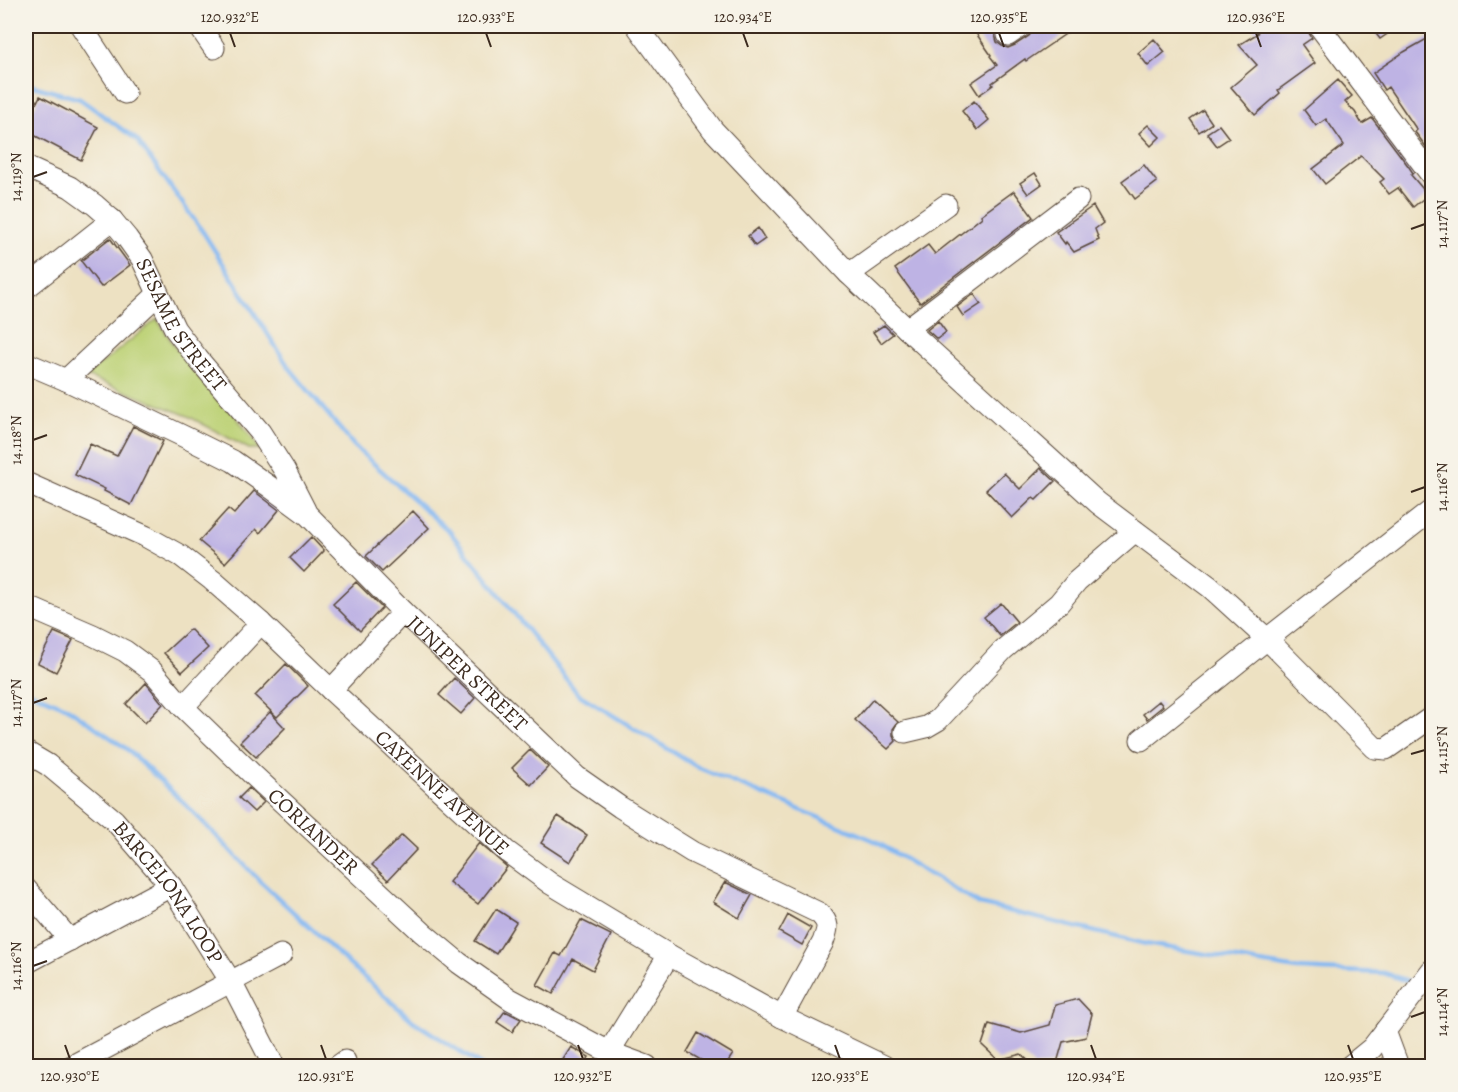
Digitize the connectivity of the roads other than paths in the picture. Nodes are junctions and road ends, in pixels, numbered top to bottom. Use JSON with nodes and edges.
{"nodes":[{"id":1,"x":81,"y":26,"type":"edge"},
{"id":2,"x":199,"y":26,"type":"edge"},
{"id":3,"x":637,"y":26,"type":"edge"},
{"id":4,"x":1319,"y":26,"type":"edge"},
{"id":5,"x":214,"y":48,"type":"dead end"},
{"id":6,"x":125,"y":93,"type":"dead end"},
{"id":7,"x":26,"y":167,"type":"edge"},
{"id":8,"x":1432,"y":176,"type":"edge"},
{"id":9,"x":1078,"y":199,"type":"dead end"},
{"id":10,"x":946,"y":205,"type":"dead end"},
{"id":11,"x":112,"y":220,"type":"junction"},
{"id":12,"x":849,"y":274,"type":"junction"},
{"id":13,"x":26,"y":288,"type":"edge"},
{"id":14,"x":158,"y":294,"type":"junction"},
{"id":15,"x":907,"y":328,"type":"junction"},
{"id":16,"x":26,"y":363,"type":"edge"},
{"id":17,"x":66,"y":380,"type":"junction"},
{"id":18,"x":26,"y":483,"type":"edge"},
{"id":19,"x":1432,"y":510,"type":"edge"},
{"id":20,"x":308,"y":514,"type":"junction"},
{"id":21,"x":1135,"y":531,"type":"junction"},
{"id":22,"x":26,"y":606,"type":"edge"},
{"id":23,"x":403,"y":612,"type":"junction"},
{"id":24,"x":261,"y":622,"type":"junction"},
{"id":25,"x":1267,"y":639,"type":"junction"},
{"id":26,"x":331,"y":690,"type":"junction"},
{"id":27,"x":183,"y":707,"type":"junction"},
{"id":28,"x":1432,"y":717,"type":"edge"},
{"id":29,"x":905,"y":732,"type":"dead end"},
{"id":30,"x":1141,"y":740,"type":"dead end"},
{"id":31,"x":26,"y":752,"type":"edge"},
{"id":32,"x":171,"y":886,"type":"junction"},
{"id":33,"x":26,"y":889,"type":"edge"},
{"id":34,"x":70,"y":940,"type":"junction"},
{"id":35,"x":281,"y":955,"type":"dead end"},
{"id":36,"x":669,"y":955,"type":"junction"},
{"id":37,"x":26,"y":963,"type":"edge"},
{"id":38,"x":1432,"y":970,"type":"edge"},
{"id":39,"x":231,"y":982,"type":"junction"},
{"id":40,"x":782,"y":1017,"type":"junction"},
{"id":41,"x":1385,"y":1031,"type":"junction"},
{"id":42,"x":609,"y":1052,"type":"junction"},
{"id":43,"x":72,"y":1066,"type":"edge"},
{"id":44,"x":274,"y":1066,"type":"edge"},
{"id":45,"x":647,"y":1066,"type":"edge"},
{"id":46,"x":884,"y":1066,"type":"edge"},
{"id":47,"x":1350,"y":1066,"type":"edge"},
{"id":48,"x":1398,"y":1066,"type":"edge"}],
"edges":[{"from":1,"to":6,"type":"street"},
{"from":2,"to":5,"type":"street"},
{"from":3,"to":12,"type":"street"},
{"from":4,"to":8,"type":"street"},
{"from":7,"to":11,"type":"street","name":"SESAME STREET"},
{"from":9,"to":15,"type":"street"},
{"from":10,"to":12,"type":"street"},
{"from":11,"to":13,"type":"street"},
{"from":11,"to":14,"type":"street","name":"SESAME STREET"},
{"from":12,"to":15,"type":"street"},
{"from":14,"to":17,"type":"street"},
{"from":14,"to":20,"type":"street","name":"SESAME STREET"},
{"from":15,"to":21,"type":"street"},
{"from":16,"to":17,"type":"street","name":"JUNIPER STREET"},
{"from":17,"to":20,"type":"street","name":"JUNIPER STREET"},
{"from":18,"to":24,"type":"street","name":"CAYENNE AVENUE"},
{"from":19,"to":25,"type":"street"},
{"from":20,"to":23,"type":"street","name":"JUNIPER STREET"},
{"from":21,"to":25,"type":"street"},
{"from":21,"to":29,"type":"street"},
{"from":22,"to":27,"type":"street","name":"CORIANDER"},
{"from":23,"to":26,"type":"street"},
{"from":23,"to":40,"type":"street","name":"JUNIPER STREET"},
{"from":24,"to":26,"type":"street","name":"CAYENNE AVENUE"},
{"from":24,"to":27,"type":"street"},
{"from":25,"to":28,"type":"street"},
{"from":25,"to":30,"type":"street"},
{"from":26,"to":36,"type":"street","name":"CAYENNE AVENUE"},
{"from":27,"to":42,"type":"street","name":"CORIANDER"},
{"from":31,"to":32,"type":"street","name":"BARCELONA LOOP"},
{"from":32,"to":34,"type":"street"},
{"from":32,"to":39,"type":"street","name":"BARCELONA LOOP"},
{"from":33,"to":34,"type":"street"},
{"from":34,"to":37,"type":"street"},
{"from":35,"to":39,"type":"street"},
{"from":36,"to":40,"type":"street","name":"CAYENNE AVENUE"},
{"from":36,"to":42,"type":"street"},
{"from":38,"to":41,"type":"street"},
{"from":39,"to":43,"type":"street"},
{"from":39,"to":44,"type":"street","name":"BARCELONA LOOP"},
{"from":40,"to":46,"type":"street","name":"CAYENNE AVENUE"},
{"from":41,"to":47,"type":"street"},
{"from":41,"to":48,"type":"street"},
{"from":42,"to":45,"type":"street","name":"CORIANDER"}]}
